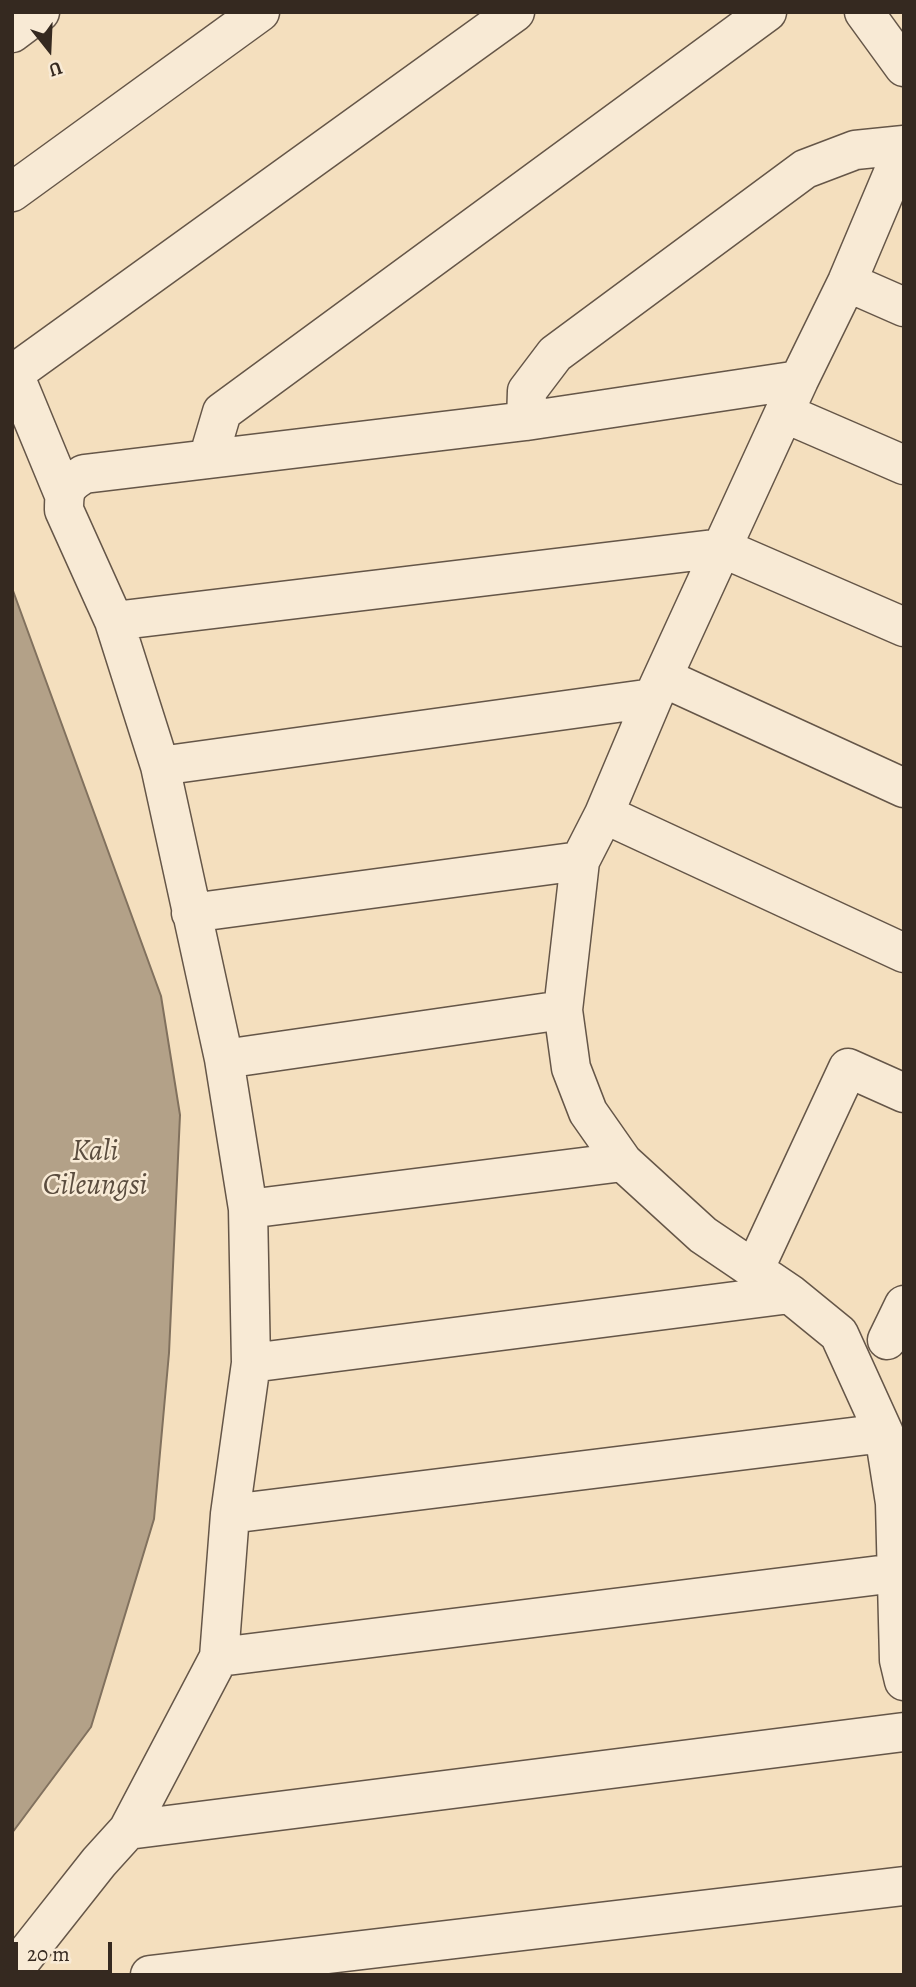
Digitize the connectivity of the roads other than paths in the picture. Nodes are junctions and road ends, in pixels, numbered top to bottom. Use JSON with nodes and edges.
{"nodes":[{"id":1,"x":40,"y":12,"type":"edge"},
{"id":2,"x":260,"y":12,"type":"edge"},
{"id":3,"x":515,"y":12,"type":"edge"},
{"id":4,"x":767,"y":12,"type":"edge"},
{"id":5,"x":864,"y":12,"type":"edge"},
{"id":6,"x":12,"y":33,"type":"edge"},
{"id":7,"x":904,"y":66,"type":"edge"},
{"id":8,"x":904,"y":146,"type":"edge"},
{"id":9,"x":12,"y":192,"type":"edge"},
{"id":10,"x":847,"y":282,"type":"junction"},
{"id":11,"x":904,"y":307,"type":"edge"},
{"id":12,"x":13,"y":372,"type":"edge"},
{"id":13,"x":792,"y":396,"type":"junction"},
{"id":14,"x":526,"y":421,"type":"junction"},
{"id":15,"x":208,"y":459,"type":"junction"},
{"id":16,"x":904,"y":465,"type":"edge"},
{"id":17,"x":64,"y":495,"type":"junction"},
{"id":18,"x":722,"y":548,"type":"junction"},
{"id":19,"x":114,"y":621,"type":"junction"},
{"id":20,"x":904,"y":627,"type":"edge"},
{"id":21,"x":658,"y":688,"type":"junction"},
{"id":22,"x":160,"y":766,"type":"junction"},
{"id":23,"x":904,"y":788,"type":"edge"},
{"id":24,"x":604,"y":814,"type":"junction"},
{"id":25,"x":580,"y":861,"type":"junction"},
{"id":26,"x":191,"y":913,"type":"junction"},
{"id":27,"x":904,"y":953,"type":"edge"},
{"id":28,"x":563,"y":1010,"type":"junction"},
{"id":29,"x":224,"y":1059,"type":"junction"},
{"id":30,"x":904,"y":1093,"type":"edge"},
{"id":31,"x":623,"y":1162,"type":"junction"},
{"id":32,"x":248,"y":1209,"type":"junction"},
{"id":33,"x":754,"y":1270,"type":"junction"},
{"id":34,"x":790,"y":1294,"type":"junction"},
{"id":35,"x":904,"y":1305,"type":"edge"},
{"id":36,"x":887,"y":1340,"type":"dead end"},
{"id":37,"x":251,"y":1363,"type":"junction"},
{"id":38,"x":884,"y":1433,"type":"junction"},
{"id":39,"x":230,"y":1514,"type":"junction"},
{"id":40,"x":896,"y":1573,"type":"junction"},
{"id":41,"x":219,"y":1657,"type":"junction"},
{"id":42,"x":904,"y":1681,"type":"edge"},
{"id":43,"x":904,"y":1732,"type":"edge"},
{"id":44,"x":128,"y":1830,"type":"junction"},
{"id":45,"x":904,"y":1886,"type":"edge"},
{"id":46,"x":12,"y":1972,"type":"edge"},
{"id":47,"x":150,"y":1975,"type":"edge"}],
"edges":[{"from":1,"to":6,"type":"street"},
{"from":2,"to":9,"type":"street"},
{"from":3,"to":12,"type":"street"},
{"from":4,"to":15,"type":"street"},
{"from":5,"to":7,"type":"street"},
{"from":8,"to":10,"type":"street"},
{"from":8,"to":14,"type":"street"},
{"from":10,"to":11,"type":"street"},
{"from":10,"to":13,"type":"street"},
{"from":12,"to":17,"type":"street"},
{"from":13,"to":14,"type":"street"},
{"from":13,"to":16,"type":"street"},
{"from":13,"to":18,"type":"street"},
{"from":14,"to":15,"type":"street"},
{"from":15,"to":17,"type":"street"},
{"from":17,"to":19,"type":"street"},
{"from":18,"to":19,"type":"street"},
{"from":18,"to":20,"type":"street"},
{"from":18,"to":21,"type":"street"},
{"from":19,"to":22,"type":"street"},
{"from":21,"to":22,"type":"street"},
{"from":21,"to":23,"type":"street"},
{"from":21,"to":24,"type":"street"},
{"from":22,"to":26,"type":"street"},
{"from":24,"to":25,"type":"street"},
{"from":24,"to":27,"type":"street"},
{"from":25,"to":26,"type":"street"},
{"from":25,"to":28,"type":"street"},
{"from":26,"to":29,"type":"street"},
{"from":28,"to":29,"type":"street"},
{"from":28,"to":31,"type":"street"},
{"from":29,"to":32,"type":"street"},
{"from":30,"to":33,"type":"street"},
{"from":31,"to":32,"type":"street"},
{"from":31,"to":33,"type":"street"},
{"from":32,"to":37,"type":"street"},
{"from":33,"to":34,"type":"street"},
{"from":34,"to":37,"type":"street"},
{"from":34,"to":38,"type":"street"},
{"from":35,"to":36,"type":"street"},
{"from":37,"to":39,"type":"street"},
{"from":38,"to":39,"type":"street"},
{"from":38,"to":40,"type":"street"},
{"from":39,"to":41,"type":"street"},
{"from":40,"to":41,"type":"street"},
{"from":40,"to":42,"type":"street"},
{"from":41,"to":44,"type":"street"},
{"from":43,"to":44,"type":"street"},
{"from":44,"to":46,"type":"street"},
{"from":45,"to":47,"type":"street"}]}
